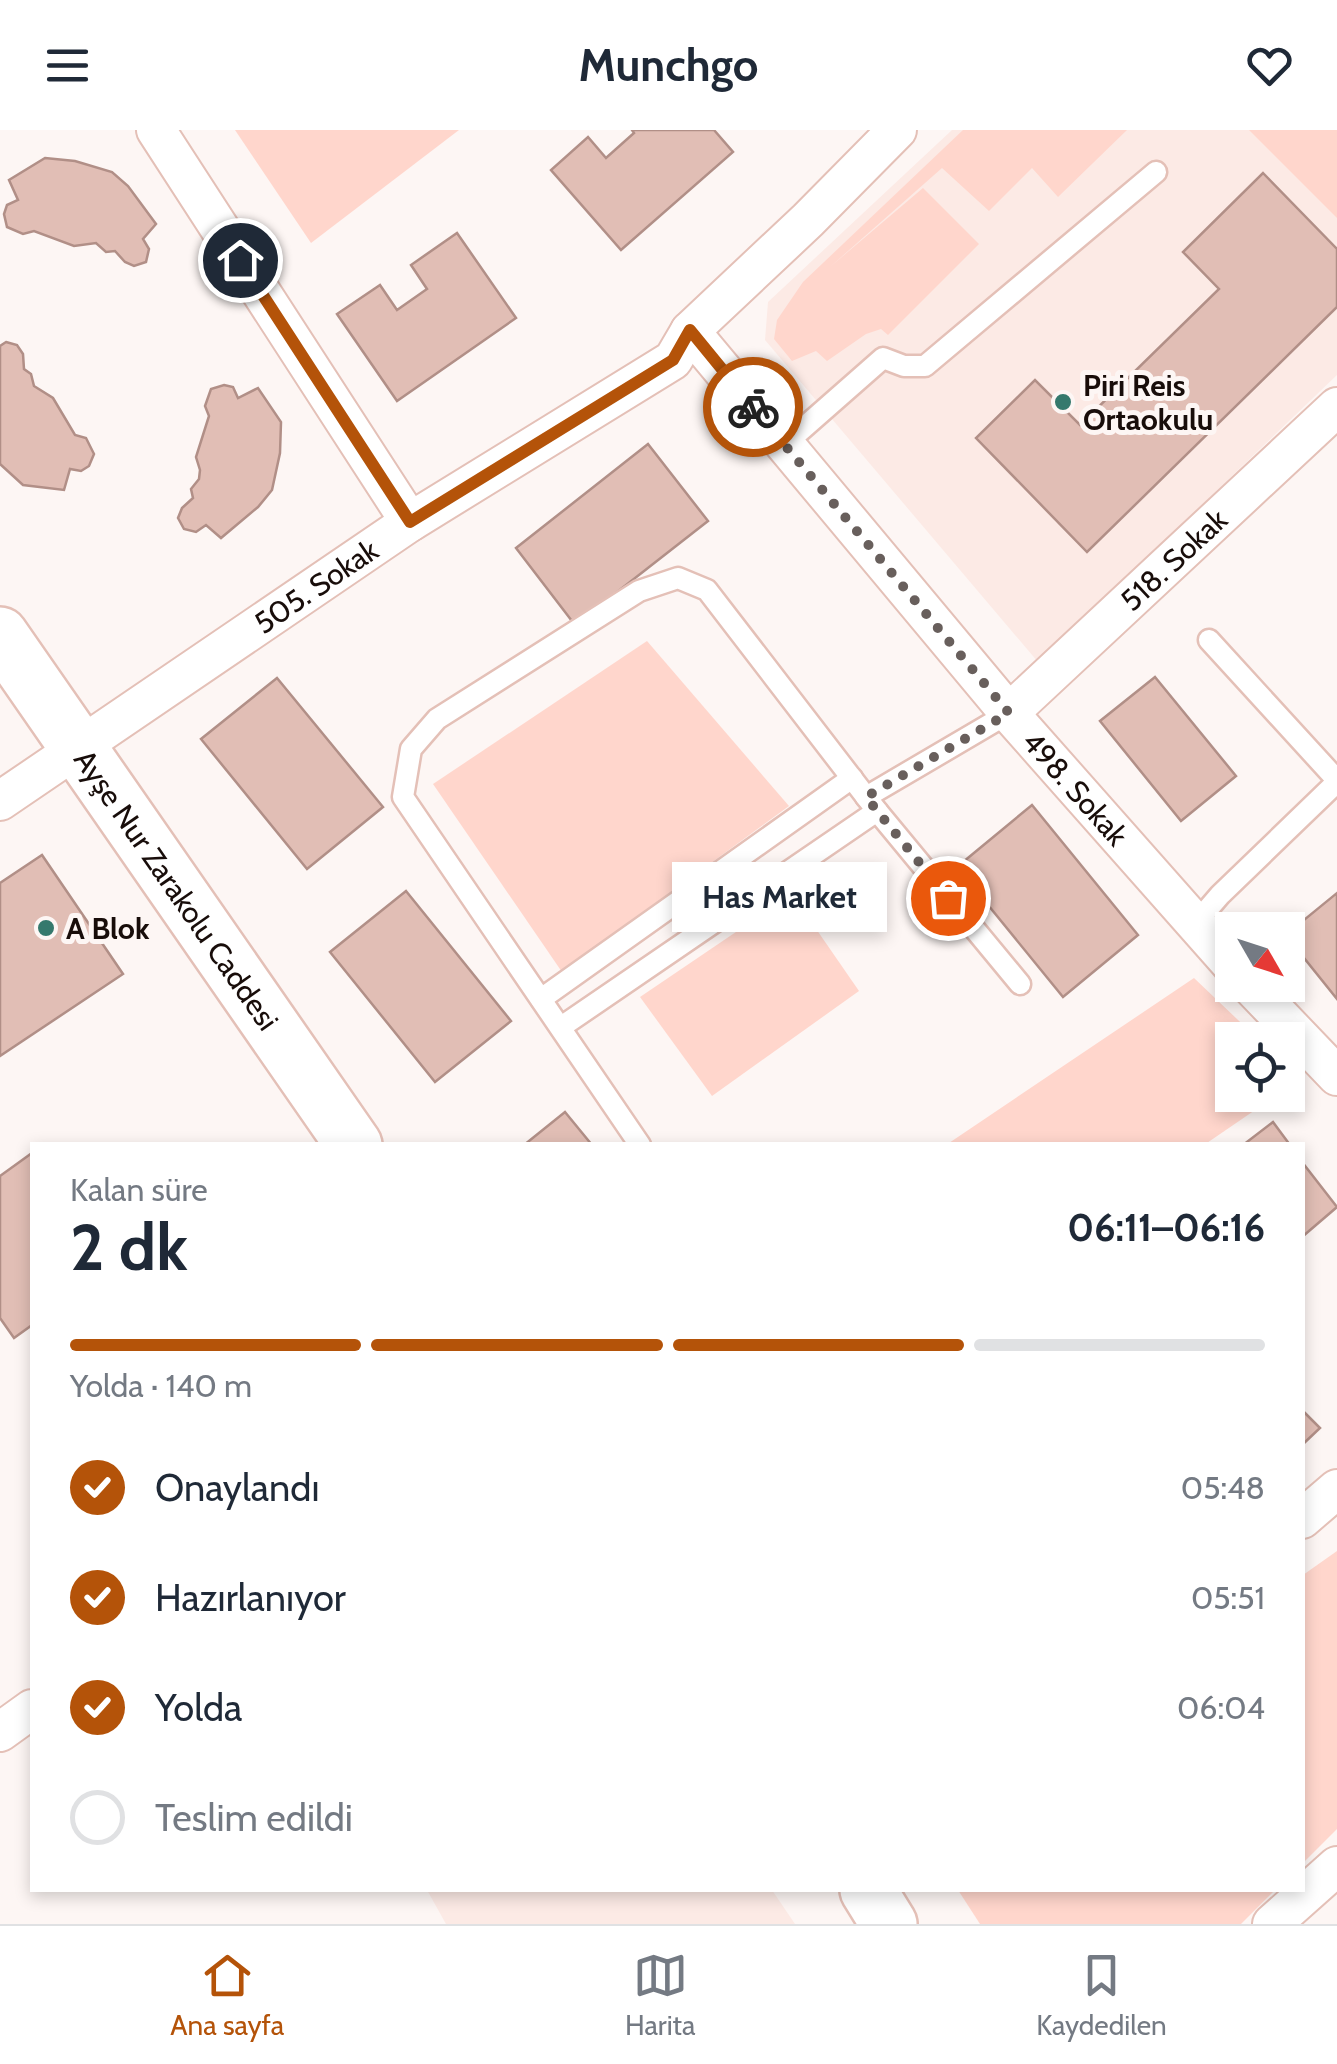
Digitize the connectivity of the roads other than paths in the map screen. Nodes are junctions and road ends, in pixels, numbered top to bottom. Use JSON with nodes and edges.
{"nodes":[{"id":1,"x":156,"y":130,"type":"edge"},
{"id":2,"x":897,"y":130,"type":"edge"},
{"id":3,"x":1156,"y":172,"type":"dead end"},
{"id":4,"x":690,"y":330,"type":"junction"},
{"id":5,"x":1337,"y":407,"type":"edge"},
{"id":6,"x":784,"y":445,"type":"junction"},
{"id":7,"x":410,"y":522,"type":"junction"},
{"id":8,"x":0,"y":636,"type":"edge"},
{"id":9,"x":1209,"y":640,"type":"dead end"},
{"id":10,"x":1009,"y":713,"type":"junction"},
{"id":11,"x":78,"y":748,"type":"junction"},
{"id":12,"x":852,"y":778,"type":"junction"},
{"id":13,"x":1337,"y":781,"type":"edge"},
{"id":14,"x":0,"y":801,"type":"edge"},
{"id":15,"x":871,"y":804,"type":"junction"},
{"id":16,"x":1196,"y":924,"type":"junction"},
{"id":17,"x":1215,"y":946,"type":"edge"},
{"id":18,"x":1020,"y":984,"type":"dead end"},
{"id":19,"x":541,"y":998,"type":"junction"},
{"id":20,"x":1266,"y":1002,"type":"edge"},
{"id":21,"x":561,"y":1027,"type":"junction"},
{"id":22,"x":1337,"y":1076,"type":"edge"},
{"id":23,"x":352,"y":1142,"type":"edge"},
{"id":24,"x":638,"y":1142,"type":"edge"},
{"id":25,"x":1337,"y":1489,"type":"edge"},
{"id":26,"x":1305,"y":1516,"type":"edge"},
{"id":27,"x":30,"y":1710,"type":"edge"},
{"id":28,"x":0,"y":1732,"type":"edge"},
{"id":29,"x":1337,"y":1866,"type":"edge"},
{"id":30,"x":869,"y":1892,"type":"edge"},
{"id":31,"x":889,"y":1924,"type":"edge"},
{"id":32,"x":1272,"y":1924,"type":"edge"}],
"edges":[{"from":1,"to":7,"type":"street"},
{"from":2,"to":4,"type":"street","name":"505. Sokak"},
{"from":3,"to":6,"type":"lane"},
{"from":4,"to":6,"type":"street","name":"498. Sokak"},
{"from":4,"to":7,"type":"street","name":"505. Sokak"},
{"from":5,"to":10,"type":"street","name":"518. Sokak"},
{"from":6,"to":10,"type":"street","name":"498. Sokak"},
{"from":7,"to":11,"type":"street","name":"505. Sokak"},
{"from":8,"to":11,"type":"street","name":"Ayşe Nur Zarakolu Caddesi"},
{"from":9,"to":13,"type":"lane"},
{"from":10,"to":15,"type":"lane"},
{"from":10,"to":16,"type":"street","name":"498. Sokak"},
{"from":11,"to":14,"type":"street","name":"505. Sokak"},
{"from":11,"to":23,"type":"street","name":"Ayşe Nur Zarakolu Caddesi"},
{"from":12,"to":15,"type":"lane"},
{"from":12,"to":19,"type":"lane"},
{"from":12,"to":19,"type":"lane"},
{"from":13,"to":16,"type":"lane"},
{"from":15,"to":18,"type":"lane"},
{"from":15,"to":21,"type":"lane"},
{"from":16,"to":17,"type":"street","name":"498. Sokak"},
{"from":19,"to":21,"type":"lane"},
{"from":20,"to":22,"type":"street"},
{"from":21,"to":24,"type":"lane"},
{"from":25,"to":26,"type":"street"},
{"from":27,"to":28,"type":"street"},
{"from":29,"to":32,"type":"street"},
{"from":30,"to":31,"type":"street"}]}
